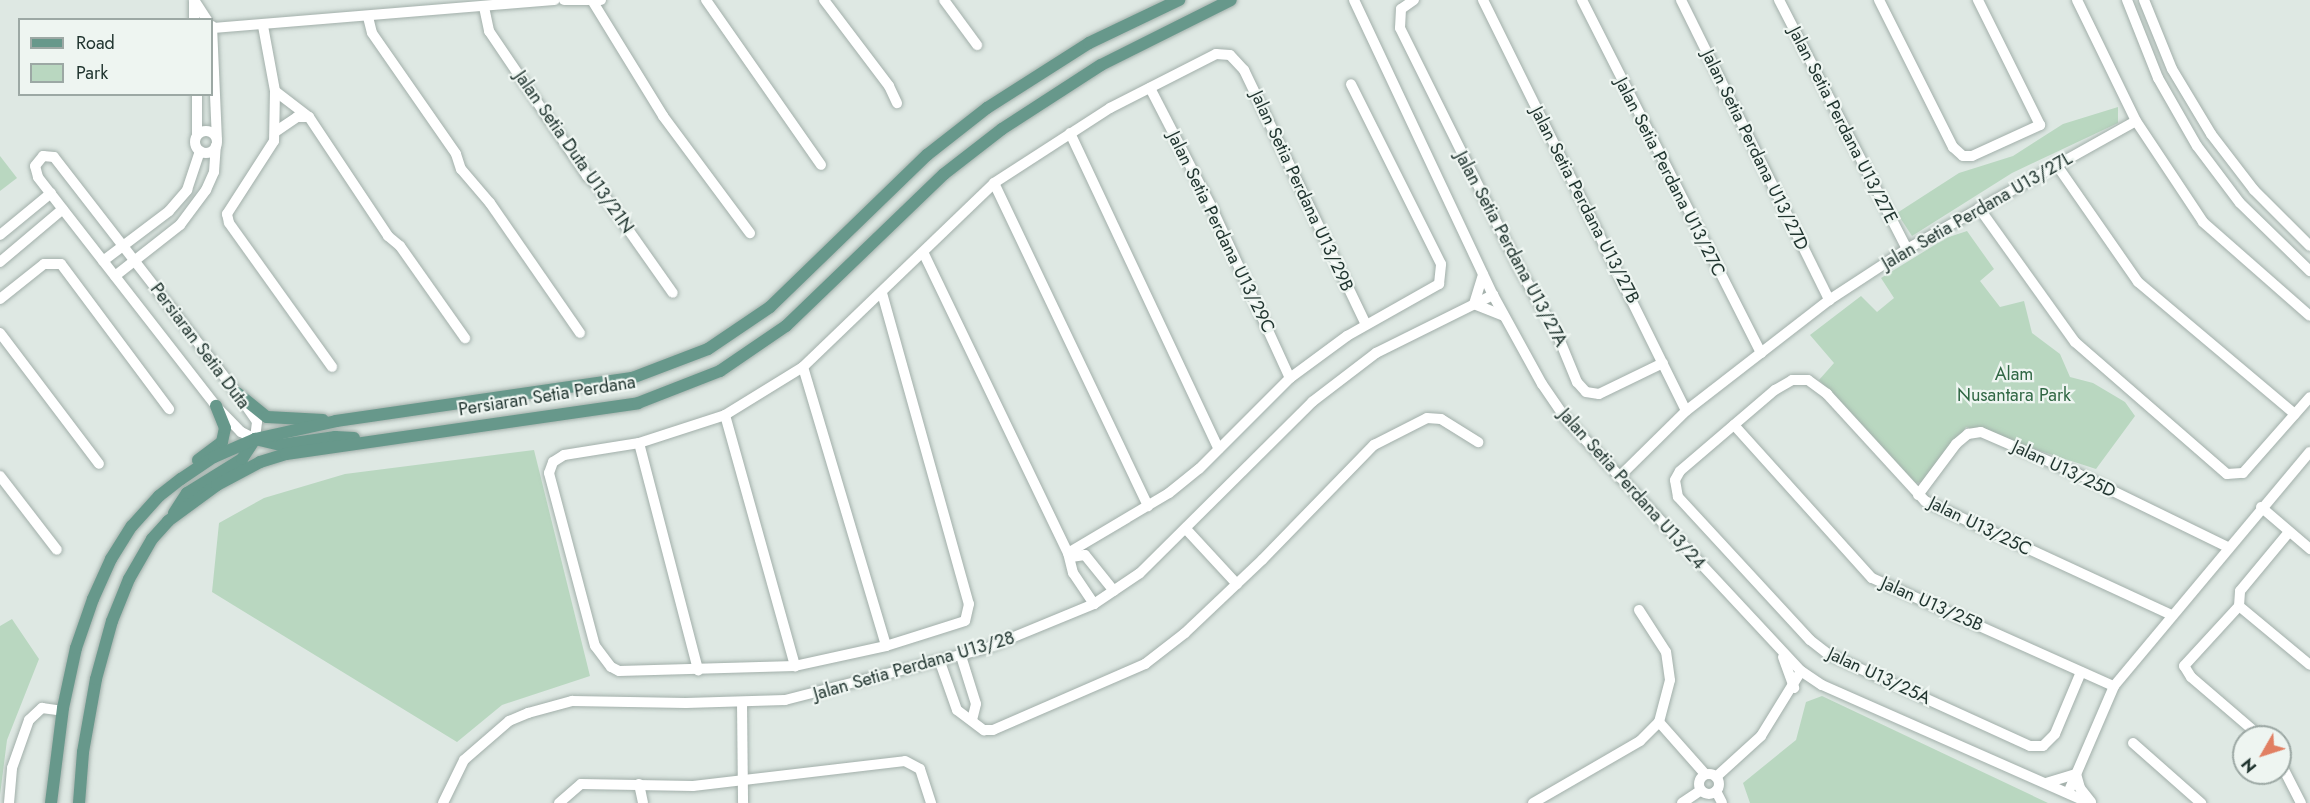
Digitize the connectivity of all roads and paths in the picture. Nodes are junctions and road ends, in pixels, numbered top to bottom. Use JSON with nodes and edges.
{"nodes":[{"id":1,"x":194,"y":0,"type":"edge"},
{"id":2,"x":549,"y":0,"type":"edge"},
{"id":3,"x":555,"y":0,"type":"edge"},
{"id":4,"x":564,"y":0,"type":"edge"},
{"id":5,"x":706,"y":0,"type":"edge"},
{"id":6,"x":824,"y":0,"type":"edge"},
{"id":7,"x":944,"y":0,"type":"edge"},
{"id":8,"x":1179,"y":0,"type":"edge"},
{"id":9,"x":1232,"y":0,"type":"edge"},
{"id":10,"x":1354,"y":0,"type":"edge"},
{"id":11,"x":1414,"y":0,"type":"edge"},
{"id":12,"x":1483,"y":0,"type":"edge"},
{"id":13,"x":1582,"y":0,"type":"edge"},
{"id":14,"x":1681,"y":0,"type":"edge"},
{"id":15,"x":1779,"y":0,"type":"edge"},
{"id":16,"x":1879,"y":0,"type":"edge"},
{"id":17,"x":1978,"y":0,"type":"edge"},
{"id":18,"x":2077,"y":0,"type":"edge"},
{"id":19,"x":2127,"y":0,"type":"edge"},
{"id":20,"x":2144,"y":0,"type":"edge"},
{"id":21,"x":597,"y":1,"type":"edge"},
{"id":22,"x":439,"y":5,"type":"edge"},
{"id":23,"x":484,"y":7,"type":"junction"},
{"id":24,"x":368,"y":17,"type":"junction"},
{"id":25,"x":194,"y":18,"type":"edge"},
{"id":26,"x":206,"y":18,"type":"edge"},
{"id":27,"x":213,"y":25,"type":"edge"},
{"id":28,"x":264,"y":26,"type":"junction"},
{"id":29,"x":977,"y":45,"type":"dead end"},
{"id":30,"x":213,"y":72,"type":"edge"},
{"id":31,"x":1351,"y":84,"type":"dead end"},
{"id":32,"x":1150,"y":88,"type":"junction"},
{"id":33,"x":275,"y":90,"type":"junction"},
{"id":34,"x":197,"y":96,"type":"edge"},
{"id":35,"x":897,"y":103,"type":"dead end"},
{"id":36,"x":309,"y":117,"type":"junction"},
{"id":37,"x":2136,"y":121,"type":"junction"},
{"id":38,"x":275,"y":132,"type":"junction"},
{"id":39,"x":1070,"y":133,"type":"junction"},
{"id":40,"x":197,"y":135,"type":"junction"},
{"id":41,"x":216,"y":143,"type":"junction"},
{"id":42,"x":200,"y":151,"type":"junction"},
{"id":43,"x":2056,"y":164,"type":"junction"},
{"id":44,"x":821,"y":165,"type":"dead end"},
{"id":45,"x":994,"y":183,"type":"junction"},
{"id":46,"x":51,"y":193,"type":"junction"},
{"id":47,"x":1979,"y":208,"type":"junction"},
{"id":48,"x":63,"y":209,"type":"junction"},
{"id":49,"x":750,"y":233,"type":"dead end"},
{"id":50,"x":0,"y":235,"type":"edge"},
{"id":51,"x":124,"y":245,"type":"junction"},
{"id":52,"x":2310,"y":246,"type":"edge"},
{"id":53,"x":1907,"y":249,"type":"junction"},
{"id":54,"x":924,"y":254,"type":"junction"},
{"id":55,"x":135,"y":260,"type":"junction"},
{"id":56,"x":103,"y":261,"type":"junction"},
{"id":57,"x":0,"y":262,"type":"edge"},
{"id":58,"x":2310,"y":271,"type":"edge"},
{"id":59,"x":1483,"y":274,"type":"junction"},
{"id":60,"x":115,"y":276,"type":"junction"},
{"id":61,"x":673,"y":293,"type":"dead end"},
{"id":62,"x":882,"y":293,"type":"junction"},
{"id":63,"x":1493,"y":295,"type":"junction"},
{"id":64,"x":0,"y":299,"type":"edge"},
{"id":65,"x":1829,"y":300,"type":"junction"},
{"id":66,"x":1473,"y":304,"type":"junction"},
{"id":67,"x":1504,"y":316,"type":"junction"},
{"id":68,"x":2310,"y":316,"type":"edge"},
{"id":69,"x":1365,"y":324,"type":"junction"},
{"id":70,"x":0,"y":333,"type":"edge"},
{"id":71,"x":580,"y":333,"type":"dead end"},
{"id":72,"x":465,"y":338,"type":"dead end"},
{"id":73,"x":1761,"y":353,"type":"junction"},
{"id":74,"x":1663,"y":363,"type":"junction"},
{"id":75,"x":332,"y":367,"type":"dead end"},
{"id":76,"x":803,"y":367,"type":"junction"},
{"id":77,"x":1290,"y":378,"type":"junction"},
{"id":78,"x":237,"y":393,"type":"junction"},
{"id":79,"x":2310,"y":397,"type":"edge"},
{"id":80,"x":216,"y":406,"type":"junction"},
{"id":81,"x":168,"y":409,"type":"dead end"},
{"id":82,"x":1686,"y":411,"type":"junction"},
{"id":83,"x":2295,"y":414,"type":"junction"},
{"id":84,"x":725,"y":416,"type":"junction"},
{"id":85,"x":336,"y":421,"type":"junction"},
{"id":86,"x":1734,"y":425,"type":"junction"},
{"id":87,"x":255,"y":439,"type":"junction"},
{"id":88,"x":378,"y":439,"type":"junction"},
{"id":89,"x":1478,"y":442,"type":"dead end"},
{"id":90,"x":639,"y":443,"type":"junction"},
{"id":91,"x":1219,"y":449,"type":"junction"},
{"id":92,"x":2310,"y":452,"type":"edge"},
{"id":93,"x":99,"y":464,"type":"dead end"},
{"id":94,"x":0,"y":476,"type":"edge"},
{"id":95,"x":1619,"y":477,"type":"junction"},
{"id":96,"x":181,"y":479,"type":"junction"},
{"id":97,"x":1918,"y":495,"type":"junction"},
{"id":98,"x":1148,"y":506,"type":"junction"},
{"id":99,"x":2261,"y":507,"type":"junction"},
{"id":100,"x":168,"y":521,"type":"junction"},
{"id":101,"x":1186,"y":529,"type":"junction"},
{"id":102,"x":2289,"y":532,"type":"junction"},
{"id":103,"x":2228,"y":547,"type":"junction"},
{"id":104,"x":2310,"y":549,"type":"edge"},
{"id":105,"x":57,"y":550,"type":"dead end"},
{"id":106,"x":1070,"y":555,"type":"junction"},
{"id":107,"x":1237,"y":584,"type":"junction"},
{"id":108,"x":1114,"y":591,"type":"junction"},
{"id":109,"x":1094,"y":604,"type":"junction"},
{"id":110,"x":2239,"y":606,"type":"junction"},
{"id":111,"x":1639,"y":610,"type":"dead end"},
{"id":112,"x":2172,"y":615,"type":"junction"},
{"id":113,"x":886,"y":646,"type":"junction"},
{"id":114,"x":1781,"y":653,"type":"junction"},
{"id":115,"x":961,"y":656,"type":"junction"},
{"id":116,"x":940,"y":662,"type":"junction"},
{"id":117,"x":2310,"y":665,"type":"edge"},
{"id":118,"x":795,"y":666,"type":"junction"},
{"id":119,"x":698,"y":670,"type":"junction"},
{"id":120,"x":1801,"y":671,"type":"junction"},
{"id":121,"x":2081,"y":672,"type":"junction"},
{"id":122,"x":1822,"y":685,"type":"junction"},
{"id":123,"x":2114,"y":686,"type":"junction"},
{"id":124,"x":1794,"y":688,"type":"junction"},
{"id":125,"x":742,"y":702,"type":"junction"},
{"id":126,"x":63,"y":711,"type":"junction"},
{"id":127,"x":972,"y":720,"type":"junction"},
{"id":128,"x":1659,"y":722,"type":"junction"},
{"id":129,"x":2247,"y":725,"type":"edge"},
{"id":130,"x":2133,"y":742,"type":"dead end"},
{"id":131,"x":1705,"y":774,"type":"junction"},
{"id":132,"x":2076,"y":774,"type":"junction"},
{"id":133,"x":1716,"y":777,"type":"junction"},
{"id":134,"x":741,"y":780,"type":"junction"},
{"id":135,"x":2046,"y":783,"type":"junction"},
{"id":136,"x":639,"y":784,"type":"junction"},
{"id":137,"x":2292,"y":785,"type":"edge"},
{"id":138,"x":1701,"y":790,"type":"junction"},
{"id":139,"x":1716,"y":791,"type":"junction"},
{"id":140,"x":2068,"y":793,"type":"junction"},
{"id":141,"x":9,"y":803,"type":"edge"},
{"id":142,"x":51,"y":803,"type":"edge"},
{"id":143,"x":79,"y":803,"type":"edge"},
{"id":144,"x":442,"y":803,"type":"edge"},
{"id":145,"x":559,"y":803,"type":"edge"},
{"id":146,"x":643,"y":803,"type":"edge"},
{"id":147,"x":743,"y":803,"type":"edge"},
{"id":148,"x":931,"y":803,"type":"edge"},
{"id":149,"x":1533,"y":803,"type":"edge"},
{"id":150,"x":1682,"y":803,"type":"edge"},
{"id":151,"x":1722,"y":803,"type":"edge"},
{"id":152,"x":2090,"y":803,"type":"edge"},
{"id":153,"x":2201,"y":803,"type":"edge"},
{"id":154,"x":2301,"y":803,"type":"edge"}],
"edges":[{"from":1,"to":25,"type":"street"},
{"from":1,"to":26,"type":"street"},
{"from":2,"to":3,"type":"street"},
{"from":2,"to":23,"type":"street"},
{"from":4,"to":21,"type":"street"},
{"from":5,"to":44,"type":"street"},
{"from":6,"to":35,"type":"street"},
{"from":7,"to":29,"type":"street"},
{"from":8,"to":85,"type":"main road","name":"Persiaran Setia Perdana"},
{"from":9,"to":88,"type":"main road","name":"Persiaran Setia Perdana"},
{"from":10,"to":59,"type":"street","name":"Jalan Setia Perdana U13/24"},
{"from":11,"to":74,"type":"street","name":"Jalan Setia Perdana U13/27A"},
{"from":12,"to":74,"type":"street","name":"Jalan Setia Perdana U13/27B"},
{"from":13,"to":73,"type":"street","name":"Jalan Setia Perdana U13/27C"},
{"from":14,"to":65,"type":"street","name":"Jalan Setia Perdana U13/27D"},
{"from":15,"to":53,"type":"street","name":"Jalan Setia Perdana U13/27E"},
{"from":16,"to":17,"type":"street"},
{"from":18,"to":37,"type":"street"},
{"from":19,"to":58,"type":"street"},
{"from":20,"to":52,"type":"street"},
{"from":21,"to":49,"type":"street"},
{"from":22,"to":23,"type":"street"},
{"from":22,"to":24,"type":"street"},
{"from":23,"to":61,"type":"street","name":"Jalan Setia Duta U13/21N"},
{"from":24,"to":28,"type":"street"},
{"from":24,"to":71,"type":"street"},
{"from":27,"to":28,"type":"street"},
{"from":28,"to":33,"type":"street"},
{"from":30,"to":41,"type":"street"},
{"from":31,"to":69,"type":"street"},
{"from":32,"to":39,"type":"street"},
{"from":32,"to":69,"type":"street","name":"Jalan Setia Perdana U13/29B"},
{"from":32,"to":77,"type":"street","name":"Jalan Setia Perdana U13/29C"},
{"from":33,"to":36,"type":"street"},
{"from":33,"to":38,"type":"street"},
{"from":34,"to":40,"type":"street"},
{"from":36,"to":38,"type":"street"},
{"from":36,"to":72,"type":"street"},
{"from":37,"to":43,"type":"street","name":"Jalan Setia Perdana U13/27L"},
{"from":37,"to":68,"type":"street"},
{"from":38,"to":75,"type":"street"},
{"from":39,"to":45,"type":"street"},
{"from":39,"to":91,"type":"street"},
{"from":40,"to":41,"type":"street"},
{"from":40,"to":42,"type":"street"},
{"from":41,"to":42,"type":"street"},
{"from":41,"to":55,"type":"street"},
{"from":42,"to":51,"type":"street"},
{"from":43,"to":47,"type":"street","name":"Jalan Setia Perdana U13/27L"},
{"from":43,"to":83,"type":"street"},
{"from":45,"to":54,"type":"street"},
{"from":45,"to":98,"type":"street"},
{"from":46,"to":48,"type":"street","name":"Persiaran Setia Duta"},
{"from":46,"to":50,"type":"street"},
{"from":46,"to":51,"type":"street","name":"Persiaran Setia Duta"},
{"from":47,"to":53,"type":"street","name":"Jalan Setia Perdana U13/27L"},
{"from":47,"to":83,"type":"street"},
{"from":48,"to":56,"type":"street","name":"Persiaran Setia Duta"},
{"from":48,"to":57,"type":"street"},
{"from":51,"to":55,"type":"street","name":"Persiaran Setia Duta"},
{"from":51,"to":56,"type":"street"},
{"from":53,"to":65,"type":"street","name":"Jalan Setia Perdana U13/27L"},
{"from":54,"to":62,"type":"street"},
{"from":54,"to":106,"type":"street"},
{"from":55,"to":60,"type":"street"},
{"from":55,"to":78,"type":"street","name":"Persiaran Setia Duta"},
{"from":56,"to":60,"type":"street","name":"Persiaran Setia Duta"},
{"from":59,"to":63,"type":"street","name":"Jalan Setia Perdana U13/24"},
{"from":59,"to":66,"type":"street"},
{"from":60,"to":80,"type":"street","name":"Persiaran Setia Duta"},
{"from":62,"to":76,"type":"street"},
{"from":62,"to":113,"type":"street"},
{"from":63,"to":66,"type":"street","name":"Jalan Setia Perdana U13/28"},
{"from":63,"to":67,"type":"street","name":"Jalan Setia Perdana U13/24"},
{"from":64,"to":81,"type":"street"},
{"from":65,"to":73,"type":"street","name":"Jalan Setia Perdana U13/27L"},
{"from":66,"to":67,"type":"street"},
{"from":66,"to":101,"type":"street","name":"Jalan Setia Perdana U13/28"},
{"from":67,"to":95,"type":"street","name":"Jalan Setia Perdana U13/24"},
{"from":69,"to":77,"type":"street"},
{"from":70,"to":93,"type":"street"},
{"from":73,"to":82,"type":"street","name":"Jalan Setia Perdana U13/27L"},
{"from":74,"to":82,"type":"street","name":"Jalan Setia Perdana U13/27B"},
{"from":76,"to":84,"type":"street"},
{"from":76,"to":113,"type":"street"},
{"from":77,"to":91,"type":"street"},
{"from":78,"to":85,"type":"main road"},
{"from":78,"to":87,"type":"street","name":"Persiaran Setia Duta"},
{"from":79,"to":83,"type":"street"},
{"from":80,"to":87,"type":"street","name":"Persiaran Setia Duta"},
{"from":80,"to":96,"type":"main road"},
{"from":82,"to":95,"type":"street","name":"Jalan Setia Perdana U13/27L"},
{"from":84,"to":90,"type":"street"},
{"from":84,"to":118,"type":"street"},
{"from":85,"to":87,"type":"main road","name":"Persiaran Setia Perdana"},
{"from":86,"to":97,"type":"street","name":"Jalan U13/25C"},
{"from":86,"to":121,"type":"street","name":"Jalan U13/25B"},
{"from":86,"to":121,"type":"street","name":"Jalan U13/25A"},
{"from":87,"to":88,"type":"main road"},
{"from":87,"to":96,"type":"main road","name":"Persiaran Setia Perdana"},
{"from":87,"to":100,"type":"main road"},
{"from":88,"to":100,"type":"main road","name":"Persiaran Setia Perdana"},
{"from":89,"to":107,"type":"street"},
{"from":90,"to":119,"type":"street"},
{"from":90,"to":119,"type":"street"},
{"from":91,"to":98,"type":"street"},
{"from":92,"to":99,"type":"street"},
{"from":94,"to":105,"type":"street"},
{"from":95,"to":114,"type":"street","name":"Jalan Setia Perdana U13/24"},
{"from":96,"to":126,"type":"main road","name":"Persiaran Setia Perdana"},
{"from":97,"to":103,"type":"street","name":"Jalan U13/25D"},
{"from":97,"to":112,"type":"street","name":"Jalan U13/25C"},
{"from":98,"to":106,"type":"street"},
{"from":99,"to":102,"type":"street"},
{"from":99,"to":103,"type":"street"},
{"from":100,"to":143,"type":"main road","name":"Persiaran Setia Perdana"},
{"from":101,"to":107,"type":"street"},
{"from":101,"to":108,"type":"street","name":"Jalan Setia Perdana U13/28"},
{"from":102,"to":104,"type":"street"},
{"from":102,"to":110,"type":"street"},
{"from":103,"to":112,"type":"street"},
{"from":106,"to":108,"type":"street"},
{"from":106,"to":109,"type":"street"},
{"from":107,"to":127,"type":"street"},
{"from":108,"to":109,"type":"street","name":"Jalan Setia Perdana U13/28"},
{"from":109,"to":115,"type":"street","name":"Jalan Setia Perdana U13/28"},
{"from":110,"to":117,"type":"street"},
{"from":110,"to":129,"type":"street"},
{"from":111,"to":128,"type":"street"},
{"from":112,"to":123,"type":"street"},
{"from":113,"to":118,"type":"street"},
{"from":114,"to":120,"type":"street","name":"Jalan Setia Perdana U13/24"},
{"from":114,"to":124,"type":"street"},
{"from":115,"to":116,"type":"street","name":"Jalan Setia Perdana U13/28"},
{"from":115,"to":127,"type":"street"},
{"from":116,"to":125,"type":"street","name":"Jalan Setia Perdana U13/28"},
{"from":116,"to":127,"type":"street"},
{"from":118,"to":119,"type":"street"},
{"from":120,"to":122,"type":"street","name":"Jalan Setia Perdana U13/24"},
{"from":120,"to":124,"type":"street"},
{"from":121,"to":123,"type":"street","name":"Jalan U13/25B"},
{"from":122,"to":124,"type":"street"},
{"from":122,"to":135,"type":"street","name":"Jalan Setia Perdana U13/24"},
{"from":123,"to":132,"type":"street"},
{"from":124,"to":133,"type":"street"},
{"from":125,"to":134,"type":"street"},
{"from":125,"to":144,"type":"street","name":"Jalan Setia Perdana U13/28"},
{"from":126,"to":141,"type":"street"},
{"from":126,"to":142,"type":"main road","name":"Persiaran Setia Perdana"},
{"from":128,"to":131,"type":"street"},
{"from":128,"to":149,"type":"street"},
{"from":130,"to":153,"type":"street"},
{"from":131,"to":133,"type":"street"},
{"from":131,"to":138,"type":"street"},
{"from":132,"to":135,"type":"street"},
{"from":132,"to":140,"type":"street"},
{"from":132,"to":152,"type":"street"},
{"from":133,"to":139,"type":"street"},
{"from":134,"to":136,"type":"street"},
{"from":134,"to":147,"type":"street"},
{"from":134,"to":148,"type":"street"},
{"from":135,"to":140,"type":"street","name":"Jalan Setia Perdana U13/24"},
{"from":136,"to":145,"type":"street"},
{"from":136,"to":146,"type":"street"},
{"from":137,"to":154,"type":"street"},
{"from":138,"to":139,"type":"street"},
{"from":138,"to":150,"type":"street"},
{"from":139,"to":151,"type":"street"},
{"from":140,"to":152,"type":"street","name":"Jalan Setia Perdana U13/24"}]}
